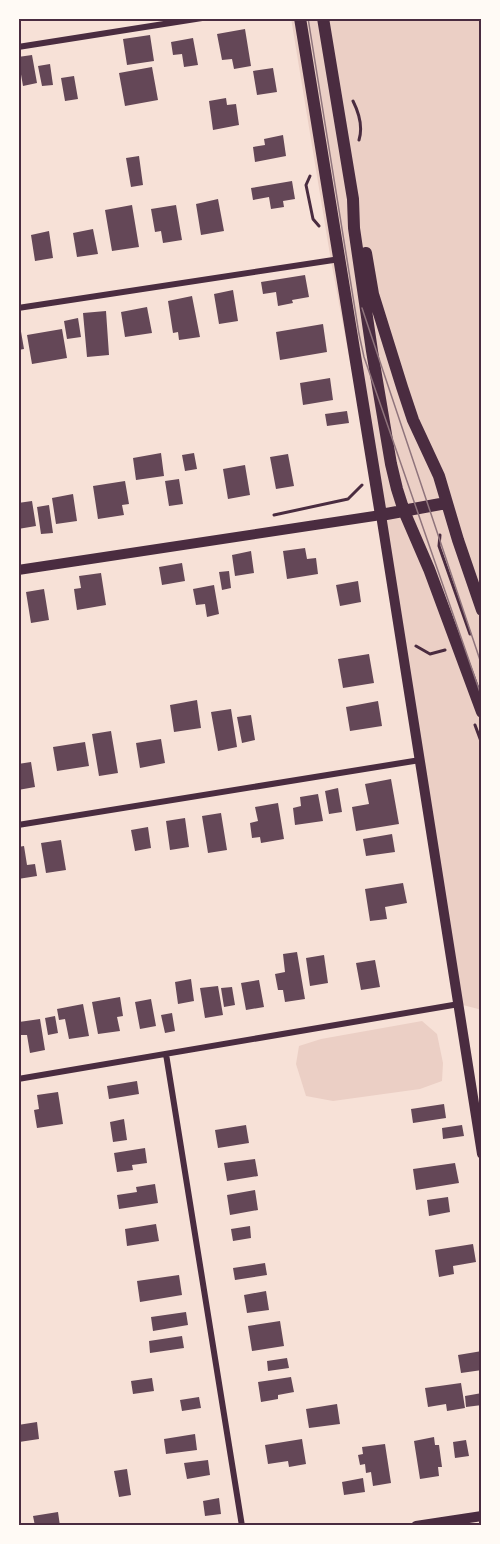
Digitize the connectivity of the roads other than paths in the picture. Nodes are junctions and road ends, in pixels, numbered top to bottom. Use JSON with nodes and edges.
{"nodes":[{"id":1,"x":202,"y":18,"type":"edge"},
{"id":2,"x":300,"y":18,"type":"edge"},
{"id":3,"x":323,"y":18,"type":"edge"},
{"id":4,"x":18,"y":46,"type":"edge"},
{"id":5,"x":353,"y":199,"type":"junction"},
{"id":6,"x":340,"y":259,"type":"junction"},
{"id":7,"x":18,"y":308,"type":"edge"},
{"id":8,"x":446,"y":503,"type":"junction"},
{"id":9,"x":405,"y":511,"type":"junction"},
{"id":10,"x":381,"y":515,"type":"junction"},
{"id":11,"x":18,"y":570,"type":"edge"},
{"id":12,"x":482,"y":610,"type":"edge"},
{"id":13,"x":482,"y":712,"type":"edge"},
{"id":14,"x":420,"y":760,"type":"junction"},
{"id":15,"x":18,"y":825,"type":"edge"},
{"id":16,"x":459,"y":1004,"type":"junction"},
{"id":17,"x":166,"y":1054,"type":"junction"},
{"id":18,"x":18,"y":1079,"type":"edge"},
{"id":19,"x":482,"y":1154,"type":"edge"},
{"id":20,"x":482,"y":1516,"type":"edge"},
{"id":21,"x":242,"y":1526,"type":"edge"},
{"id":22,"x":416,"y":1526,"type":"edge"}],
"edges":[{"from":1,"to":4,"type":"street"},
{"from":2,"to":6,"type":"main road"},
{"from":3,"to":5,"type":"main road"},
{"from":5,"to":8,"type":"main road"},
{"from":5,"to":9,"type":"main road"},
{"from":6,"to":7,"type":"street"},
{"from":6,"to":10,"type":"main road"},
{"from":8,"to":9,"type":"main road"},
{"from":8,"to":12,"type":"main road"},
{"from":9,"to":10,"type":"main road"},
{"from":9,"to":13,"type":"main road"},
{"from":10,"to":11,"type":"street"},
{"from":10,"to":14,"type":"street"},
{"from":14,"to":15,"type":"street"},
{"from":14,"to":16,"type":"street"},
{"from":16,"to":17,"type":"street"},
{"from":16,"to":19,"type":"street"},
{"from":17,"to":18,"type":"street"},
{"from":17,"to":21,"type":"street"},
{"from":20,"to":22,"type":"street"}]}
